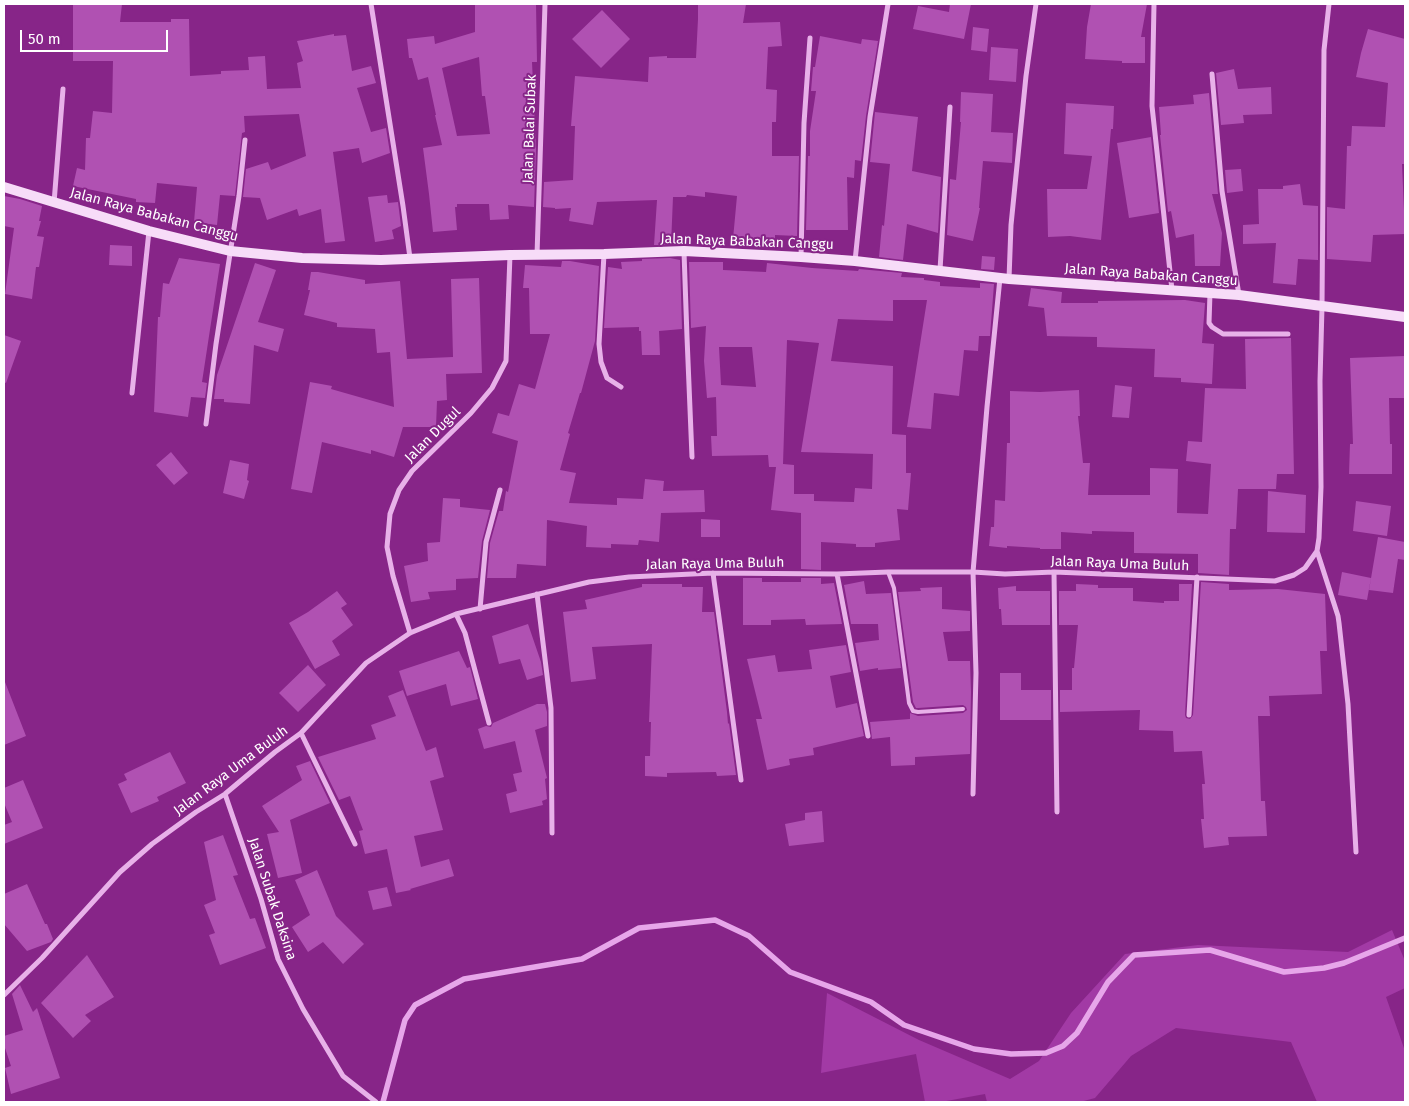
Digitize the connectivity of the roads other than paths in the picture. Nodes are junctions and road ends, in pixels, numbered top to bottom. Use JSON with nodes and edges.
{"nodes":[{"id":1,"x":371,"y":4,"type":"edge"},
{"id":2,"x":545,"y":4,"type":"edge"},
{"id":3,"x":888,"y":4,"type":"edge"},
{"id":4,"x":1036,"y":4,"type":"edge"},
{"id":5,"x":1154,"y":4,"type":"edge"},
{"id":6,"x":1329,"y":4,"type":"edge"},
{"id":7,"x":810,"y":38,"type":"dead end"},
{"id":8,"x":1212,"y":74,"type":"dead end"},
{"id":9,"x":63,"y":89,"type":"dead end"},
{"id":10,"x":950,"y":107,"type":"dead end"},
{"id":11,"x":245,"y":140,"type":"dead end"},
{"id":12,"x":4,"y":187,"type":"edge"},
{"id":13,"x":54,"y":203,"type":"junction"},
{"id":14,"x":148,"y":231,"type":"junction"},
{"id":15,"x":230,"y":251,"type":"junction"},
{"id":16,"x":684,"y":251,"type":"junction"},
{"id":17,"x":604,"y":254,"type":"junction"},
{"id":18,"x":510,"y":255,"type":"junction"},
{"id":19,"x":537,"y":255,"type":"junction"},
{"id":20,"x":801,"y":257,"type":"junction"},
{"id":21,"x":410,"y":258,"type":"junction"},
{"id":22,"x":855,"y":261,"type":"junction"},
{"id":23,"x":940,"y":271,"type":"junction"},
{"id":24,"x":1005,"y":279,"type":"junction"},
{"id":25,"x":1172,"y":291,"type":"junction"},
{"id":26,"x":1210,"y":293,"type":"junction"},
{"id":27,"x":1239,"y":295,"type":"junction"},
{"id":28,"x":1322,"y":307,"type":"junction"},
{"id":29,"x":1405,"y":317,"type":"edge"},
{"id":30,"x":1288,"y":334,"type":"dead end"},
{"id":31,"x":621,"y":387,"type":"dead end"},
{"id":32,"x":132,"y":393,"type":"dead end"},
{"id":33,"x":206,"y":424,"type":"dead end"},
{"id":34,"x":692,"y":457,"type":"dead end"},
{"id":35,"x":500,"y":490,"type":"dead end"},
{"id":36,"x":1317,"y":551,"type":"junction"},
{"id":37,"x":888,"y":572,"type":"junction"},
{"id":38,"x":973,"y":572,"type":"junction"},
{"id":39,"x":1054,"y":572,"type":"junction"},
{"id":40,"x":713,"y":573,"type":"junction"},
{"id":41,"x":837,"y":574,"type":"junction"},
{"id":42,"x":1197,"y":577,"type":"junction"},
{"id":43,"x":537,"y":594,"type":"junction"},
{"id":44,"x":480,"y":609,"type":"junction"},
{"id":45,"x":456,"y":614,"type":"junction"},
{"id":46,"x":410,"y":634,"type":"junction"},
{"id":47,"x":963,"y":709,"type":"dead end"},
{"id":48,"x":1189,"y":715,"type":"dead end"},
{"id":49,"x":490,"y":723,"type":"dead end"},
{"id":50,"x":301,"y":732,"type":"junction"},
{"id":51,"x":868,"y":736,"type":"dead end"},
{"id":52,"x":742,"y":780,"type":"dead end"},
{"id":53,"x":225,"y":794,"type":"junction"},
{"id":54,"x":973,"y":794,"type":"dead end"},
{"id":55,"x":1057,"y":812,"type":"dead end"},
{"id":56,"x":552,"y":833,"type":"dead end"},
{"id":57,"x":355,"y":844,"type":"dead end"},
{"id":58,"x":1356,"y":852,"type":"dead end"},
{"id":59,"x":4,"y":995,"type":"edge"},
{"id":60,"x":376,"y":1102,"type":"edge"}],
"edges":[{"from":1,"to":21,"type":"street"},
{"from":2,"to":19,"type":"street","name":"Jalan Balai Subak"},
{"from":3,"to":22,"type":"street"},
{"from":4,"to":24,"type":"street"},
{"from":5,"to":25,"type":"street"},
{"from":6,"to":28,"type":"street"},
{"from":7,"to":20,"type":"street"},
{"from":8,"to":27,"type":"street"},
{"from":9,"to":13,"type":"street"},
{"from":10,"to":23,"type":"street"},
{"from":11,"to":15,"type":"street"},
{"from":12,"to":13,"type":"street","name":"Jalan Raya Babakan Canggu"},
{"from":13,"to":14,"type":"street","name":"Jalan Raya Babakan Canggu"},
{"from":14,"to":15,"type":"street","name":"Jalan Raya Babakan Canggu"},
{"from":14,"to":32,"type":"street"},
{"from":15,"to":21,"type":"street","name":"Jalan Raya Babakan Canggu"},
{"from":15,"to":33,"type":"street"},
{"from":16,"to":17,"type":"street","name":"Jalan Raya Babakan Canggu"},
{"from":16,"to":20,"type":"street","name":"Jalan Raya Babakan Canggu"},
{"from":16,"to":34,"type":"street"},
{"from":17,"to":19,"type":"street","name":"Jalan Raya Babakan Canggu"},
{"from":17,"to":31,"type":"street"},
{"from":18,"to":19,"type":"street","name":"Jalan Raya Babakan Canggu"},
{"from":18,"to":21,"type":"street","name":"Jalan Raya Babakan Canggu"},
{"from":18,"to":46,"type":"street","name":"Jalan Dugul"},
{"from":20,"to":22,"type":"street","name":"Jalan Raya Babakan Canggu"},
{"from":22,"to":23,"type":"street","name":"Jalan Raya Babakan Canggu"},
{"from":23,"to":24,"type":"street","name":"Jalan Raya Babakan Canggu"},
{"from":24,"to":25,"type":"street","name":"Jalan Raya Babakan Canggu"},
{"from":24,"to":38,"type":"street"},
{"from":25,"to":26,"type":"street","name":"Jalan Raya Babakan Canggu"},
{"from":26,"to":27,"type":"street","name":"Jalan Raya Babakan Canggu"},
{"from":26,"to":30,"type":"street"},
{"from":27,"to":28,"type":"street","name":"Jalan Raya Babakan Canggu"},
{"from":28,"to":29,"type":"street","name":"Jalan Raya Babakan Canggu"},
{"from":28,"to":36,"type":"street"},
{"from":35,"to":44,"type":"street"},
{"from":36,"to":42,"type":"street","name":"Jalan Raya Uma Buluh"},
{"from":36,"to":58,"type":"street"},
{"from":37,"to":38,"type":"street","name":"Jalan Raya Uma Buluh"},
{"from":37,"to":41,"type":"street","name":"Jalan Raya Uma Buluh"},
{"from":37,"to":47,"type":"lane"},
{"from":38,"to":39,"type":"street","name":"Jalan Raya Uma Buluh"},
{"from":38,"to":54,"type":"street"},
{"from":39,"to":42,"type":"street","name":"Jalan Raya Uma Buluh"},
{"from":39,"to":55,"type":"street"},
{"from":40,"to":41,"type":"street","name":"Jalan Raya Uma Buluh"},
{"from":40,"to":43,"type":"street","name":"Jalan Raya Uma Buluh"},
{"from":40,"to":52,"type":"street"},
{"from":41,"to":51,"type":"street"},
{"from":42,"to":48,"type":"street"},
{"from":43,"to":44,"type":"street","name":"Jalan Raya Uma Buluh"},
{"from":43,"to":56,"type":"street"},
{"from":44,"to":45,"type":"street","name":"Jalan Raya Uma Buluh"},
{"from":45,"to":46,"type":"street","name":"Jalan Raya Uma Buluh"},
{"from":45,"to":49,"type":"street"},
{"from":46,"to":50,"type":"street","name":"Jalan Raya Uma Buluh"},
{"from":50,"to":53,"type":"street","name":"Jalan Raya Uma Buluh"},
{"from":50,"to":57,"type":"street"},
{"from":53,"to":59,"type":"street","name":"Jalan Raya Uma Buluh"},
{"from":53,"to":60,"type":"street","name":"Jalan Subak Daksina"}]}
